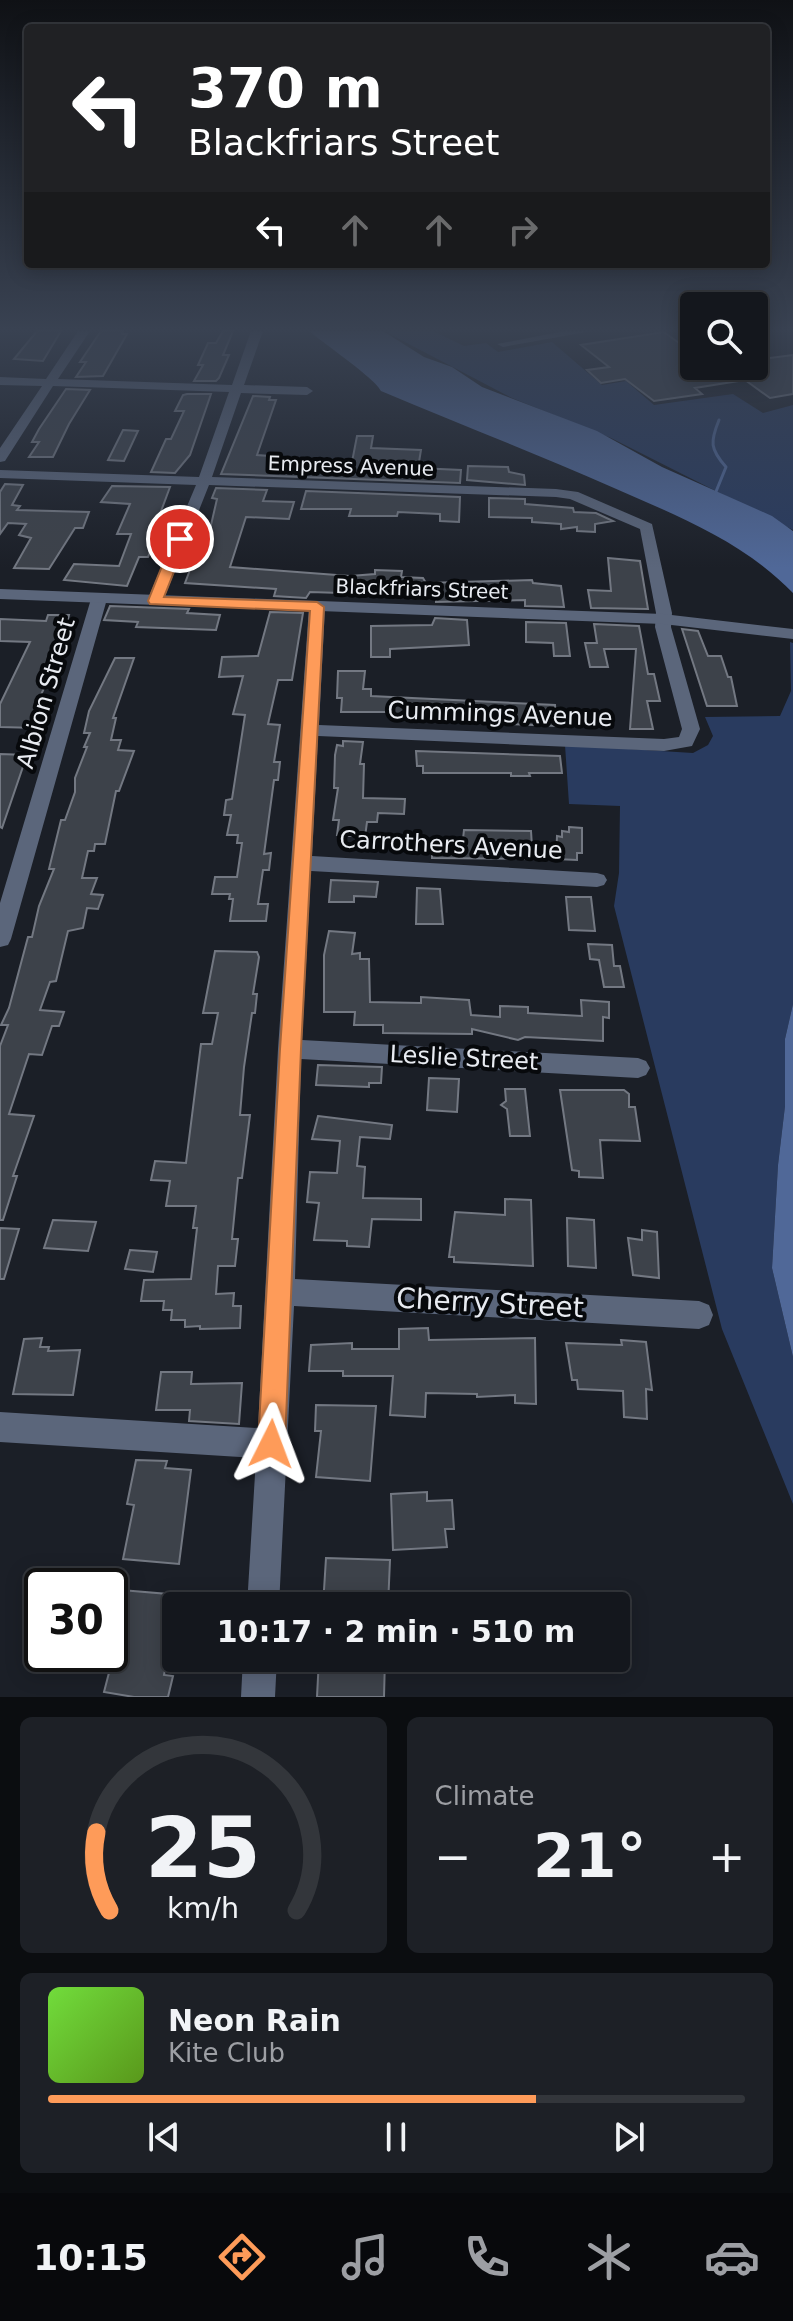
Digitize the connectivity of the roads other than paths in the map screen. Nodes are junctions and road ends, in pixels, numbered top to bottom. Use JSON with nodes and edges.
{"nodes":[{"id":1,"x":31,"y":410,"type":"edge"},
{"id":2,"x":229,"y":410,"type":"edge"},
{"id":3,"x":0,"y":458,"type":"edge"},
{"id":4,"x":0,"y":474,"type":"edge"},
{"id":5,"x":204,"y":481,"type":"junction"},
{"id":6,"x":0,"y":594,"type":"edge"},
{"id":7,"x":99,"y":599,"type":"junction"},
{"id":8,"x":155,"y":601,"type":"junction"},
{"id":9,"x":317,"y":607,"type":"junction"},
{"id":10,"x":663,"y":619,"type":"junction"},
{"id":11,"x":793,"y":634,"type":"edge"},
{"id":12,"x":311,"y":730,"type":"junction"},
{"id":13,"x":303,"y":863,"type":"junction"},
{"id":14,"x":597,"y":880,"type":"dead end"},
{"id":15,"x":0,"y":939,"type":"edge"},
{"id":16,"x":290,"y":1049,"type":"junction"},
{"id":17,"x":638,"y":1068,"type":"dead end"},
{"id":18,"x":281,"y":1292,"type":"junction"},
{"id":19,"x":699,"y":1315,"type":"dead end"},
{"id":20,"x":0,"y":1427,"type":"edge"},
{"id":21,"x":271,"y":1444,"type":"junction"},
{"id":22,"x":264,"y":1592,"type":"edge"},
{"id":23,"x":259,"y":1672,"type":"edge"},
{"id":24,"x":258,"y":1697,"type":"edge"}],
"edges":[{"from":1,"to":3,"type":"street"},
{"from":2,"to":5,"type":"street"},
{"from":4,"to":5,"type":"street","name":"Empress Avenue"},
{"from":5,"to":8,"type":"street"},
{"from":5,"to":10,"type":"street","name":"Empress Avenue"},
{"from":6,"to":7,"type":"street","name":"Blackfriars Street"},
{"from":7,"to":8,"type":"street","name":"Blackfriars Street"},
{"from":7,"to":15,"type":"street","name":"Albion Street"},
{"from":8,"to":9,"type":"street","name":"Blackfriars Street"},
{"from":9,"to":10,"type":"street","name":"Blackfriars Street"},
{"from":9,"to":12,"type":"street"},
{"from":10,"to":11,"type":"street","name":"Blackfriars Street"},
{"from":10,"to":12,"type":"street","name":"Cummings Avenue"},
{"from":12,"to":13,"type":"street"},
{"from":13,"to":14,"type":"street","name":"Carrothers Avenue"},
{"from":13,"to":16,"type":"street"},
{"from":16,"to":17,"type":"street","name":"Leslie Street"},
{"from":16,"to":18,"type":"street"},
{"from":18,"to":19,"type":"street","name":"Cherry Street"},
{"from":18,"to":21,"type":"street"},
{"from":20,"to":21,"type":"street"},
{"from":21,"to":22,"type":"street"},
{"from":23,"to":24,"type":"street"}]}
